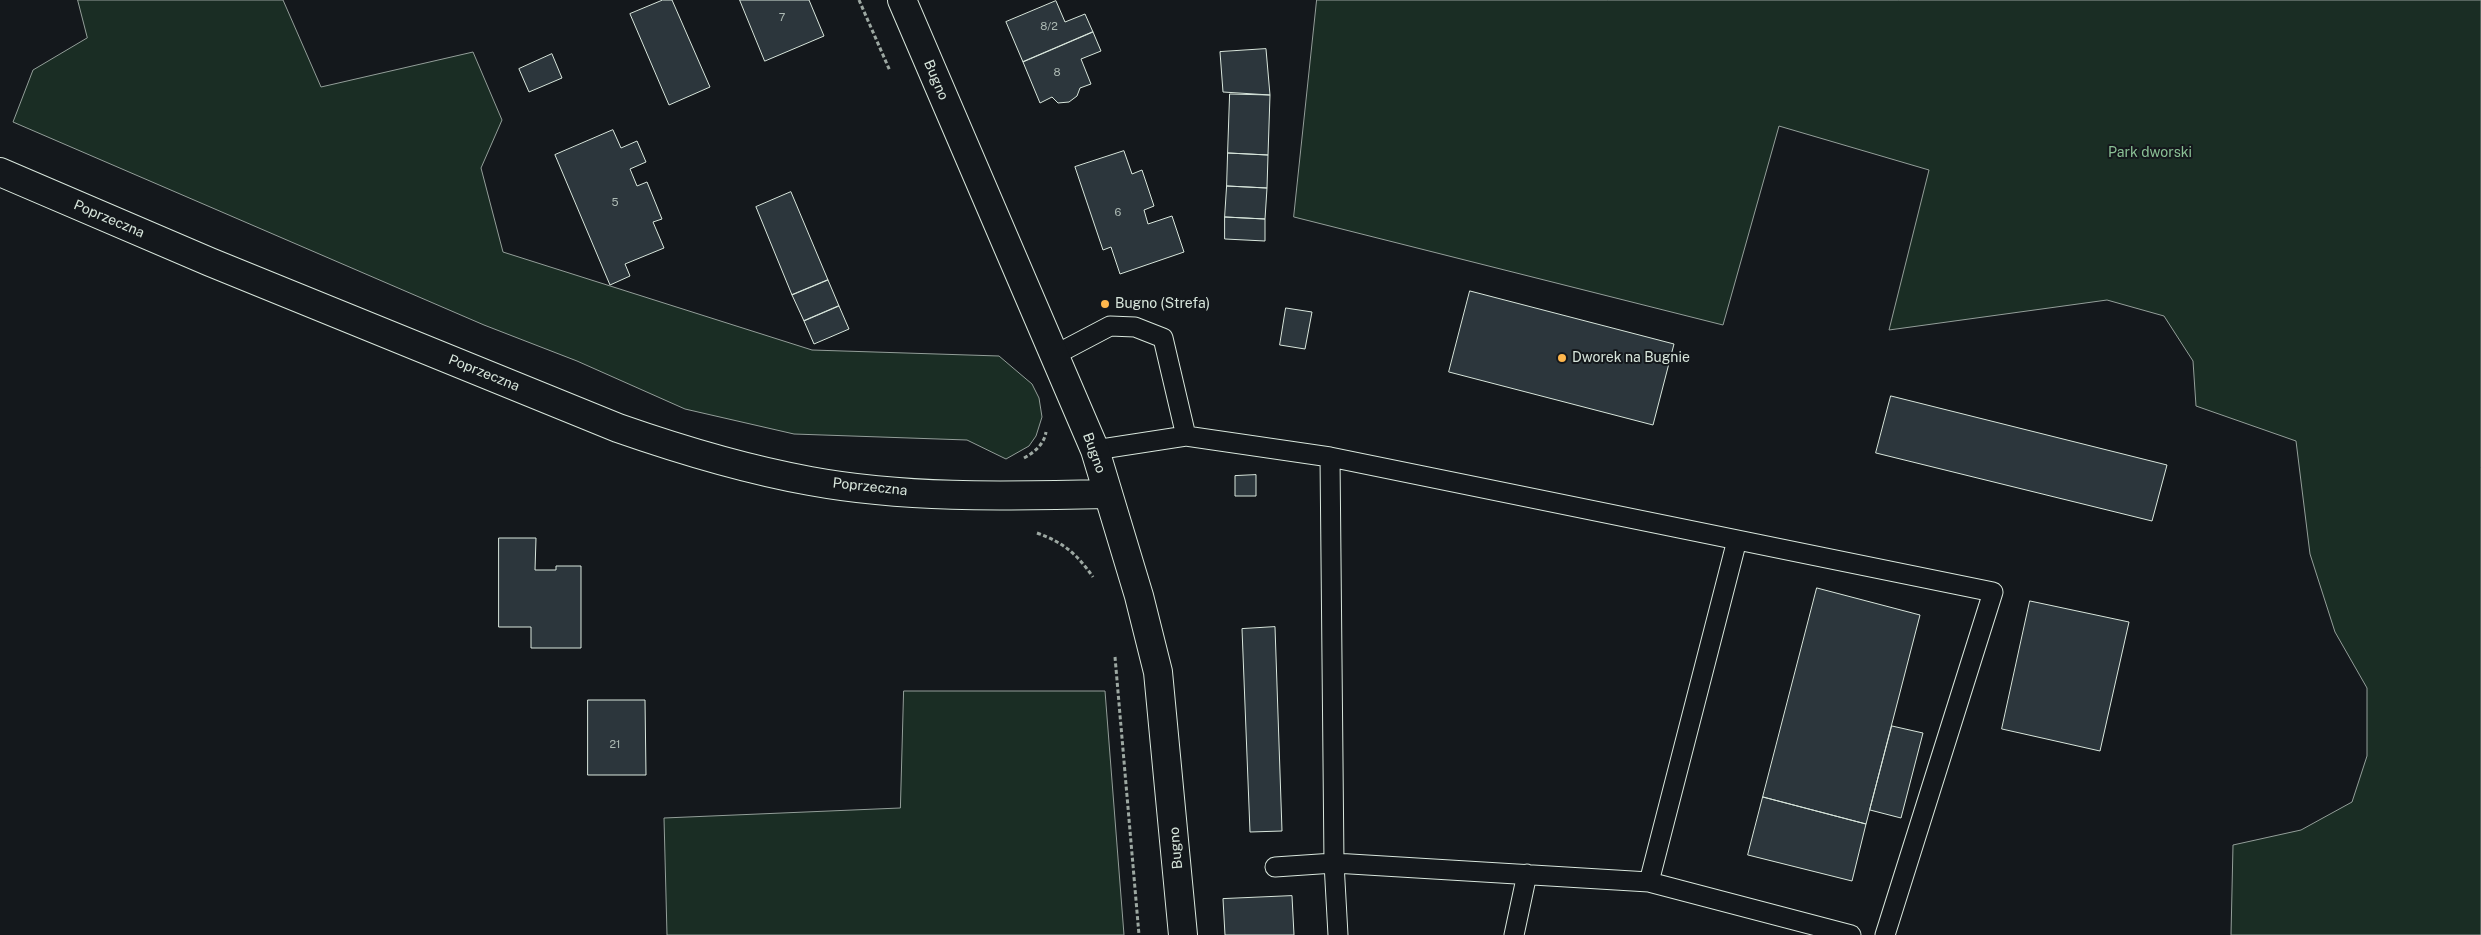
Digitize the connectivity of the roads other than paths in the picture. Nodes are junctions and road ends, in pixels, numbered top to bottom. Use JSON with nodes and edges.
{"nodes":[{"id":1,"x":902,"y":0,"type":"edge"},
{"id":2,"x":0,"y":172,"type":"edge"},
{"id":3,"x":1054,"y":356,"type":"junction"},
{"id":4,"x":1186,"y":436,"type":"junction"},
{"id":5,"x":1095,"y":450,"type":"junction"},
{"id":6,"x":1330,"y":458,"type":"junction"},
{"id":7,"x":1108,"y":494,"type":"junction"},
{"id":8,"x":1737,"y":540,"type":"junction"},
{"id":9,"x":1334,"y":863,"type":"junction"},
{"id":10,"x":1275,"y":867,"type":"dead end"},
{"id":11,"x":1527,"y":874,"type":"junction"},
{"id":12,"x":1649,"y":882,"type":"junction"},
{"id":13,"x":1183,"y":935,"type":"edge"},
{"id":14,"x":1338,"y":935,"type":"edge"},
{"id":15,"x":1514,"y":935,"type":"edge"},
{"id":16,"x":1851,"y":935,"type":"edge"},
{"id":17,"x":1885,"y":935,"type":"edge"}],
"edges":[{"from":1,"to":3,"type":"street","name":"Bugno"},
{"from":2,"to":7,"type":"street","name":"Poprzeczna"},
{"from":3,"to":4,"type":"lane"},
{"from":3,"to":5,"type":"street","name":"Bugno"},
{"from":4,"to":5,"type":"lane"},
{"from":4,"to":6,"type":"lane"},
{"from":5,"to":7,"type":"street","name":"Bugno"},
{"from":6,"to":8,"type":"lane"},
{"from":6,"to":9,"type":"lane"},
{"from":7,"to":13,"type":"street","name":"Bugno"},
{"from":8,"to":12,"type":"lane"},
{"from":8,"to":17,"type":"lane"},
{"from":9,"to":10,"type":"lane"},
{"from":9,"to":11,"type":"lane"},
{"from":9,"to":14,"type":"lane"},
{"from":11,"to":12,"type":"lane"},
{"from":11,"to":15,"type":"lane"},
{"from":12,"to":16,"type":"lane"}]}
